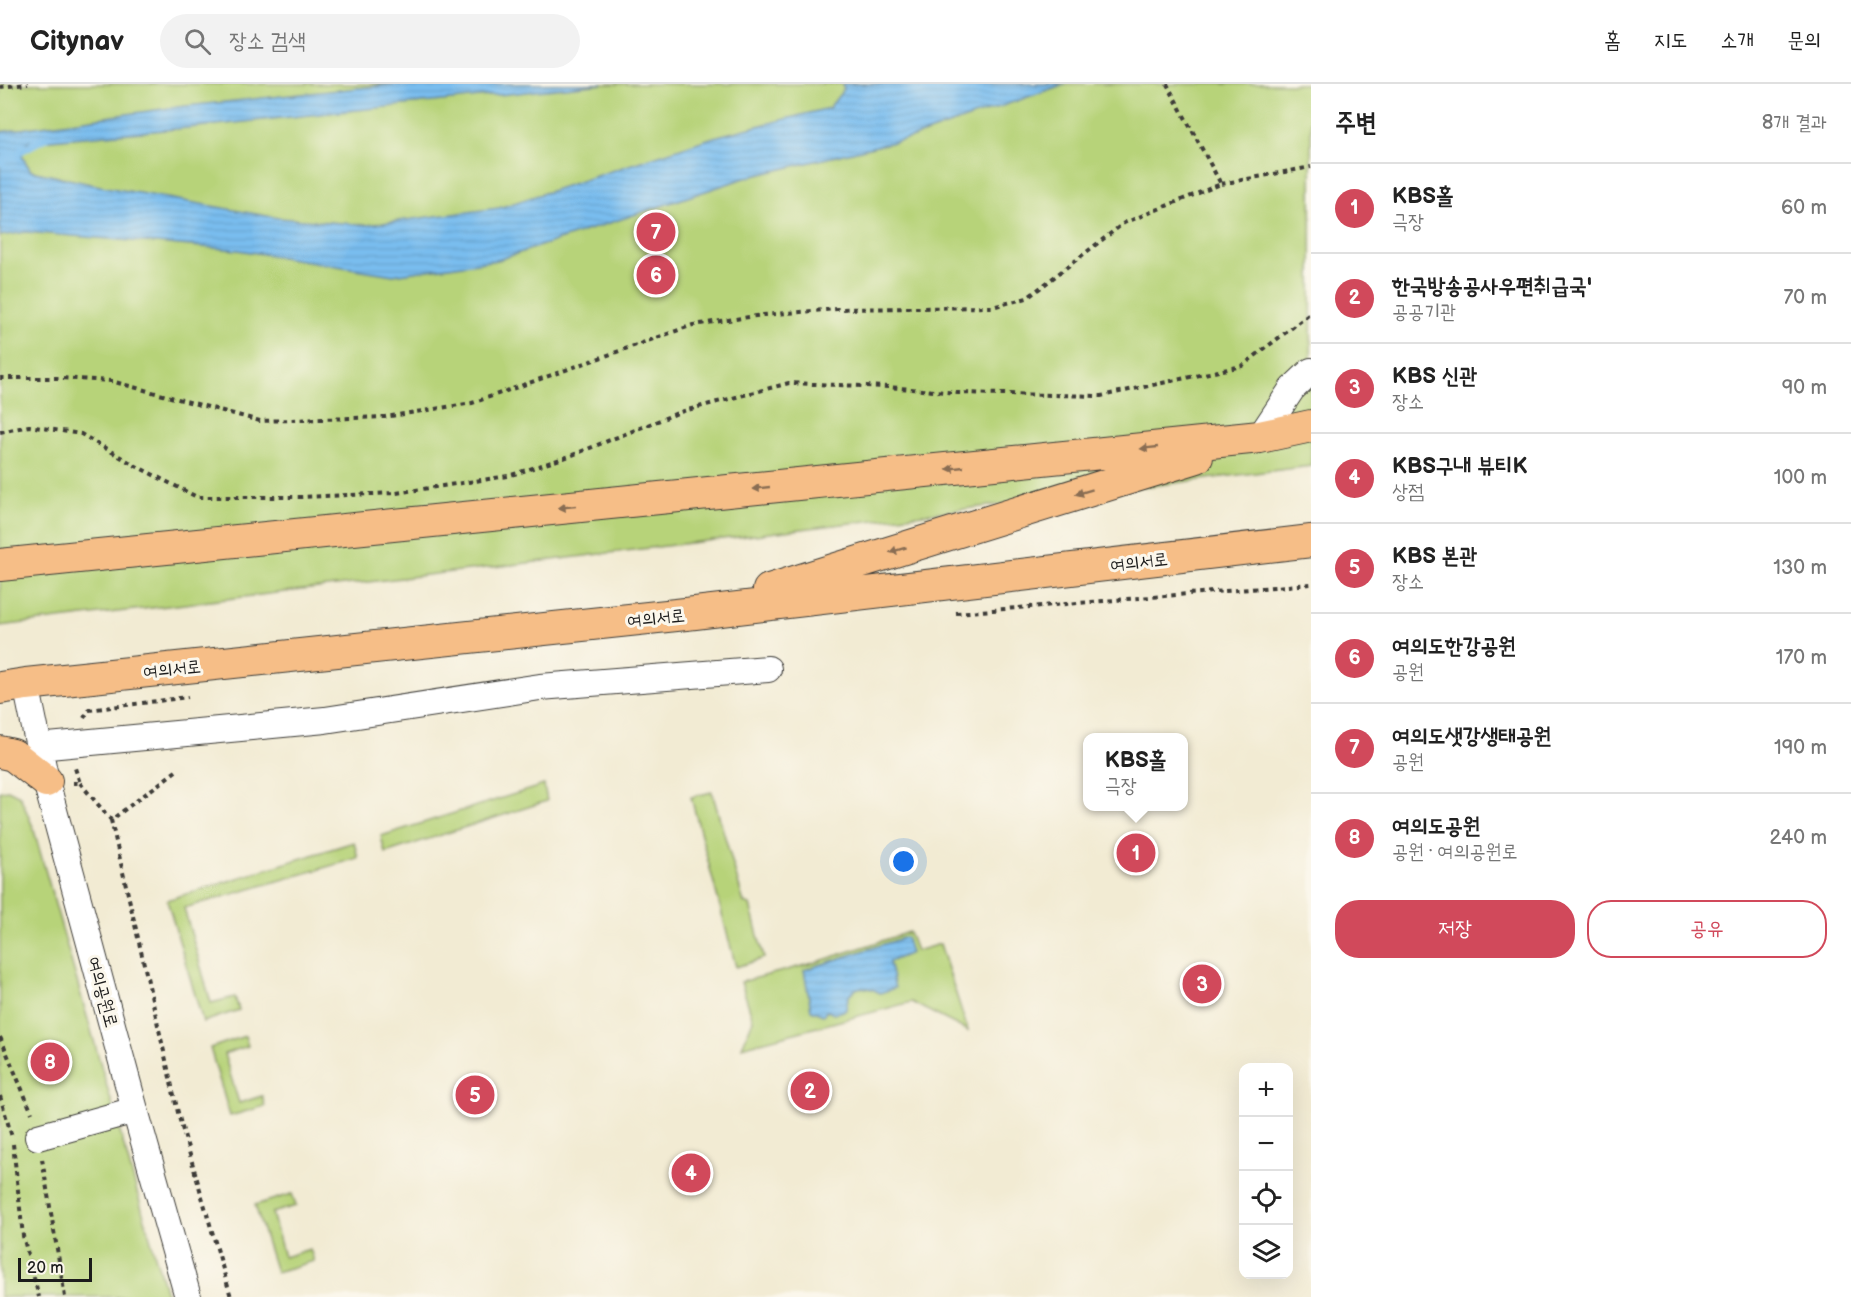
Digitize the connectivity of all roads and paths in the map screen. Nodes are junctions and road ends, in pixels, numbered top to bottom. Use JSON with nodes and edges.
{"nodes":[{"id":1,"x":28,"y":84,"type":"edge"},
{"id":2,"x":1168,"y":86,"type":"edge"},
{"id":3,"x":0,"y":87,"type":"edge"},
{"id":4,"x":1311,"y":167,"type":"edge"},
{"id":5,"x":1221,"y":184,"type":"junction"},
{"id":6,"x":1311,"y":313,"type":"edge"},
{"id":7,"x":1311,"y":370,"type":"edge"},
{"id":8,"x":0,"y":378,"type":"edge"},
{"id":9,"x":1311,"y":426,"type":"edge"},
{"id":10,"x":0,"y":432,"type":"edge"},
{"id":11,"x":1260,"y":437,"type":"junction"},
{"id":12,"x":1311,"y":541,"type":"edge"},
{"id":13,"x":0,"y":565,"type":"edge"},
{"id":14,"x":695,"y":613,"type":"junction"},
{"id":15,"x":768,"y":669,"type":"dead end"},
{"id":16,"x":13,"y":686,"type":"edge"},
{"id":17,"x":38,"y":747,"type":"junction"},
{"id":18,"x":0,"y":752,"type":"edge"},
{"id":19,"x":176,"y":771,"type":"dead end"},
{"id":20,"x":46,"y":781,"type":"junction"},
{"id":21,"x":80,"y":783,"type":"dead end"},
{"id":22,"x":111,"y":820,"type":"junction"},
{"id":23,"x":0,"y":1036,"type":"edge"},
{"id":24,"x":0,"y":1096,"type":"edge"},
{"id":25,"x":135,"y":1110,"type":"junction"},
{"id":26,"x":38,"y":1137,"type":"junction"},
{"id":27,"x":39,"y":1297,"type":"edge"},
{"id":28,"x":65,"y":1297,"type":"edge"},
{"id":29,"x":188,"y":1297,"type":"edge"},
{"id":30,"x":231,"y":1297,"type":"edge"}],
"edges":[{"from":1,"to":3,"type":"path"},
{"from":2,"to":5,"type":"path"},
{"from":4,"to":5,"type":"path"},
{"from":5,"to":8,"type":"path"},
{"from":6,"to":10,"type":"path"},
{"from":7,"to":11,"type":"street"},
{"from":9,"to":11,"type":"main road"},
{"from":11,"to":13,"type":"main road","one_way":true},
{"from":11,"to":14,"type":"main road","one_way":true},
{"from":12,"to":14,"type":"main road","name":"여의서로"},
{"from":14,"to":16,"type":"main road","name":"여의서로"},
{"from":15,"to":17,"type":"street"},
{"from":16,"to":17,"type":"street","name":"여의공원로"},
{"from":17,"to":20,"type":"street","name":"여의공원로"},
{"from":18,"to":20,"type":"main road"},
{"from":19,"to":22,"type":"path"},
{"from":20,"to":25,"type":"street","name":"여의공원로"},
{"from":21,"to":22,"type":"path"},
{"from":22,"to":30,"type":"path"},
{"from":23,"to":26,"type":"path"},
{"from":24,"to":27,"type":"path"},
{"from":25,"to":26,"type":"street"},
{"from":25,"to":29,"type":"street","name":"여의공원로"},
{"from":26,"to":28,"type":"path"}]}
